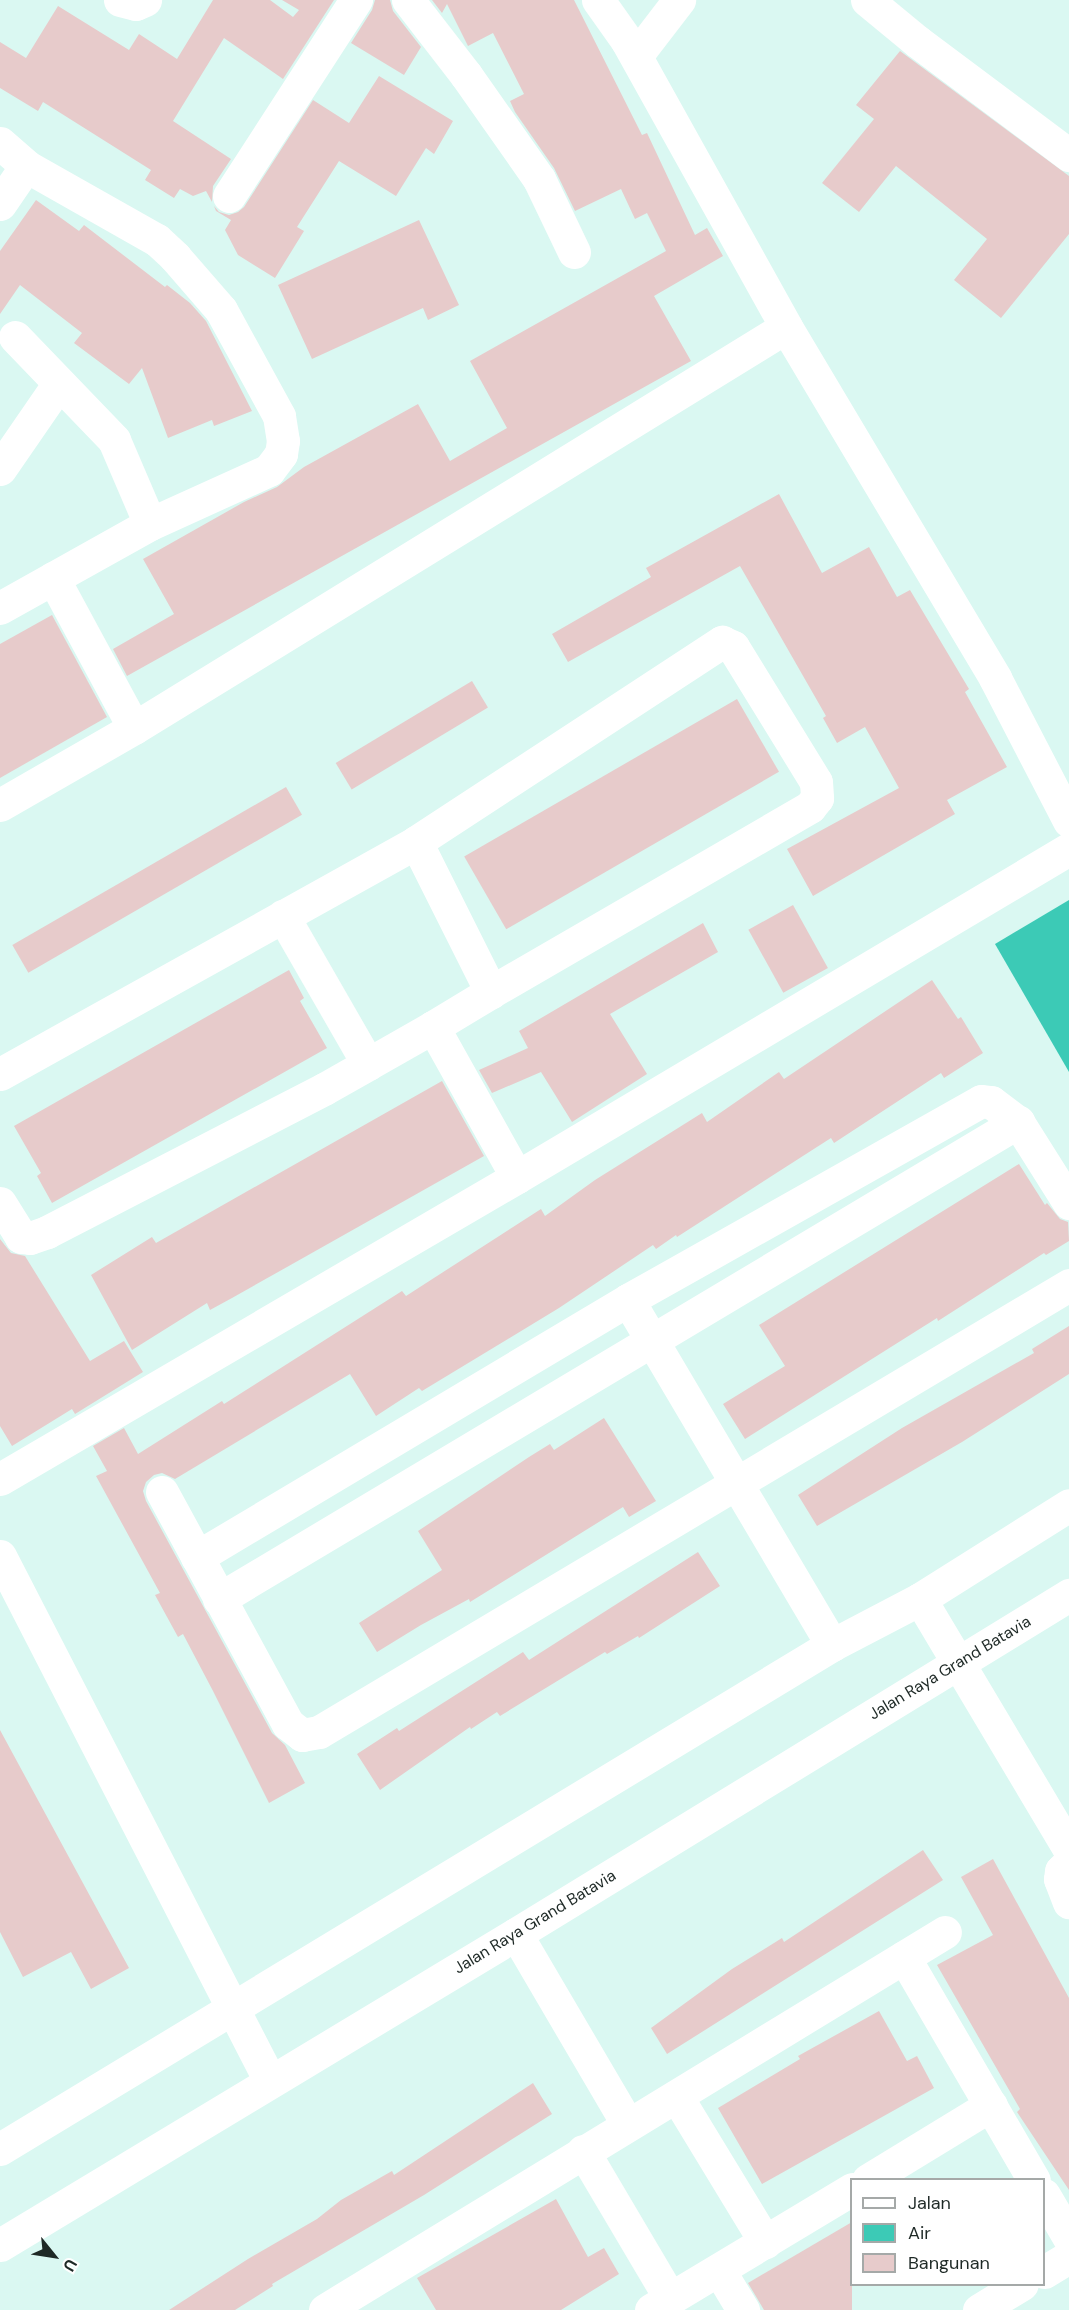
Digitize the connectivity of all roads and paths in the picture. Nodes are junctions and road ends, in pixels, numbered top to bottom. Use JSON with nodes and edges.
{"nodes":[{"id":1,"x":120,"y":0,"type":"edge"},
{"id":2,"x":145,"y":0,"type":"edge"},
{"id":3,"x":356,"y":0,"type":"edge"},
{"id":4,"x":408,"y":0,"type":"edge"},
{"id":5,"x":598,"y":0,"type":"edge"},
{"id":6,"x":679,"y":0,"type":"edge"},
{"id":7,"x":867,"y":0,"type":"edge"},
{"id":8,"x":636,"y":56,"type":"junction"},
{"id":9,"x":0,"y":143,"type":"edge"},
{"id":10,"x":1069,"y":154,"type":"edge"},
{"id":11,"x":26,"y":166,"type":"junction"},
{"id":12,"x":229,"y":196,"type":"dead end"},
{"id":13,"x":0,"y":204,"type":"edge"},
{"id":14,"x":574,"y":252,"type":"dead end"},
{"id":15,"x":786,"y":327,"type":"junction"},
{"id":16,"x":15,"y":337,"type":"dead end"},
{"id":17,"x":59,"y":383,"type":"junction"},
{"id":18,"x":0,"y":469,"type":"edge"},
{"id":19,"x":150,"y":524,"type":"junction"},
{"id":20,"x":53,"y":578,"type":"junction"},
{"id":21,"x":0,"y":608,"type":"edge"},
{"id":22,"x":134,"y":728,"type":"junction"},
{"id":23,"x":0,"y":805,"type":"edge"},
{"id":24,"x":1069,"y":821,"type":"edge"},
{"id":25,"x":416,"y":842,"type":"junction"},
{"id":26,"x":1069,"y":849,"type":"edge"},
{"id":27,"x":283,"y":916,"type":"junction"},
{"id":28,"x":491,"y":992,"type":"junction"},
{"id":29,"x":433,"y":1027,"type":"junction"},
{"id":30,"x":368,"y":1064,"type":"junction"},
{"id":31,"x":0,"y":1074,"type":"edge"},
{"id":32,"x":1018,"y":1122,"type":"junction"},
{"id":33,"x":517,"y":1177,"type":"junction"},
{"id":34,"x":0,"y":1203,"type":"edge"},
{"id":35,"x":1069,"y":1203,"type":"edge"},
{"id":36,"x":1069,"y":1285,"type":"edge"},
{"id":37,"x":628,"y":1300,"type":"junction"},
{"id":38,"x":652,"y":1340,"type":"junction"},
{"id":39,"x":0,"y":1479,"type":"edge"},
{"id":40,"x":737,"y":1484,"type":"junction"},
{"id":41,"x":162,"y":1492,"type":"dead end"},
{"id":42,"x":1069,"y":1505,"type":"edge"},
{"id":43,"x":0,"y":1556,"type":"edge"},
{"id":44,"x":197,"y":1557,"type":"junction"},
{"id":45,"x":1069,"y":1595,"type":"edge"},
{"id":46,"x":219,"y":1599,"type":"junction"},
{"id":47,"x":920,"y":1599,"type":"junction"},
{"id":48,"x":832,"y":1646,"type":"junction"},
{"id":49,"x":958,"y":1662,"type":"junction"},
{"id":50,"x":1069,"y":1849,"type":"edge"},
{"id":51,"x":1069,"y":1863,"type":"edge"},
{"id":52,"x":1069,"y":1902,"type":"edge"},
{"id":53,"x":945,"y":1932,"type":"dead end"},
{"id":54,"x":516,"y":1934,"type":"junction"},
{"id":55,"x":904,"y":1957,"type":"junction"},
{"id":56,"x":235,"y":2008,"type":"junction"},
{"id":57,"x":270,"y":2081,"type":"junction"},
{"id":58,"x":677,"y":2097,"type":"junction"},
{"id":59,"x":991,"y":2105,"type":"junction"},
{"id":60,"x":628,"y":2125,"type":"junction"},
{"id":61,"x":0,"y":2149,"type":"edge"},
{"id":62,"x":583,"y":2151,"type":"junction"},
{"id":63,"x":871,"y":2178,"type":"edge"},
{"id":64,"x":1033,"y":2178,"type":"edge"},
{"id":65,"x":850,"y":2190,"type":"edge"},
{"id":66,"x":1045,"y":2197,"type":"edge"},
{"id":67,"x":1069,"y":2238,"type":"edge"},
{"id":68,"x":765,"y":2242,"type":"junction"},
{"id":69,"x":0,"y":2245,"type":"edge"},
{"id":70,"x":1069,"y":2257,"type":"edge"},
{"id":71,"x":719,"y":2270,"type":"junction"},
{"id":72,"x":1045,"y":2271,"type":"edge"},
{"id":73,"x":1019,"y":2286,"type":"edge"},
{"id":74,"x":365,"y":2300,"type":"edge"},
{"id":75,"x":660,"y":2304,"type":"edge"},
{"id":76,"x":325,"y":2310,"type":"edge"},
{"id":77,"x":743,"y":2310,"type":"edge"},
{"id":78,"x":979,"y":2310,"type":"edge"}],
"edges":[{"from":1,"to":2,"type":"street"},
{"from":3,"to":12,"type":"street"},
{"from":4,"to":14,"type":"street"},
{"from":5,"to":8,"type":"street"},
{"from":6,"to":8,"type":"street"},
{"from":7,"to":10,"type":"street"},
{"from":8,"to":15,"type":"street"},
{"from":9,"to":11,"type":"street"},
{"from":11,"to":13,"type":"street"},
{"from":11,"to":19,"type":"street"},
{"from":15,"to":22,"type":"street"},
{"from":15,"to":24,"type":"street"},
{"from":16,"to":17,"type":"street"},
{"from":17,"to":18,"type":"street"},
{"from":17,"to":19,"type":"street"},
{"from":19,"to":20,"type":"street"},
{"from":20,"to":21,"type":"street"},
{"from":20,"to":22,"type":"street"},
{"from":22,"to":23,"type":"street"},
{"from":25,"to":27,"type":"street"},
{"from":25,"to":28,"type":"street"},
{"from":25,"to":28,"type":"street"},
{"from":26,"to":33,"type":"street"},
{"from":27,"to":30,"type":"street"},
{"from":27,"to":31,"type":"street"},
{"from":28,"to":29,"type":"street"},
{"from":29,"to":30,"type":"street"},
{"from":29,"to":33,"type":"street"},
{"from":30,"to":34,"type":"street"},
{"from":32,"to":35,"type":"street"},
{"from":32,"to":37,"type":"street"},
{"from":32,"to":38,"type":"street"},
{"from":33,"to":39,"type":"street"},
{"from":36,"to":40,"type":"street"},
{"from":37,"to":38,"type":"street"},
{"from":37,"to":44,"type":"street"},
{"from":38,"to":40,"type":"street"},
{"from":38,"to":46,"type":"street"},
{"from":40,"to":46,"type":"street"},
{"from":40,"to":48,"type":"street"},
{"from":41,"to":44,"type":"street"},
{"from":42,"to":47,"type":"street"},
{"from":43,"to":56,"type":"street"},
{"from":44,"to":46,"type":"street"},
{"from":45,"to":49,"type":"street","name":"Jalan Raya Grand Batavia"},
{"from":47,"to":48,"type":"street"},
{"from":47,"to":49,"type":"street"},
{"from":48,"to":56,"type":"street"},
{"from":49,"to":50,"type":"street"},
{"from":49,"to":54,"type":"street","name":"Jalan Raya Grand Batavia"},
{"from":51,"to":52,"type":"street"},
{"from":53,"to":55,"type":"street"},
{"from":54,"to":57,"type":"street","name":"Jalan Raya Grand Batavia"},
{"from":54,"to":60,"type":"street"},
{"from":55,"to":58,"type":"street"},
{"from":55,"to":59,"type":"street"},
{"from":56,"to":57,"type":"street"},
{"from":56,"to":61,"type":"street"},
{"from":57,"to":69,"type":"street","name":"Jalan Raya Grand Batavia"},
{"from":58,"to":60,"type":"street"},
{"from":58,"to":68,"type":"street"},
{"from":59,"to":63,"type":"street"},
{"from":59,"to":64,"type":"street"},
{"from":60,"to":62,"type":"street"},
{"from":62,"to":74,"type":"street"},
{"from":62,"to":75,"type":"street"},
{"from":65,"to":68,"type":"street"},
{"from":66,"to":67,"type":"street"},
{"from":68,"to":71,"type":"street"},
{"from":70,"to":72,"type":"street"},
{"from":71,"to":75,"type":"street"},
{"from":71,"to":77,"type":"street"},
{"from":73,"to":78,"type":"street"},
{"from":74,"to":76,"type":"street"}]}
